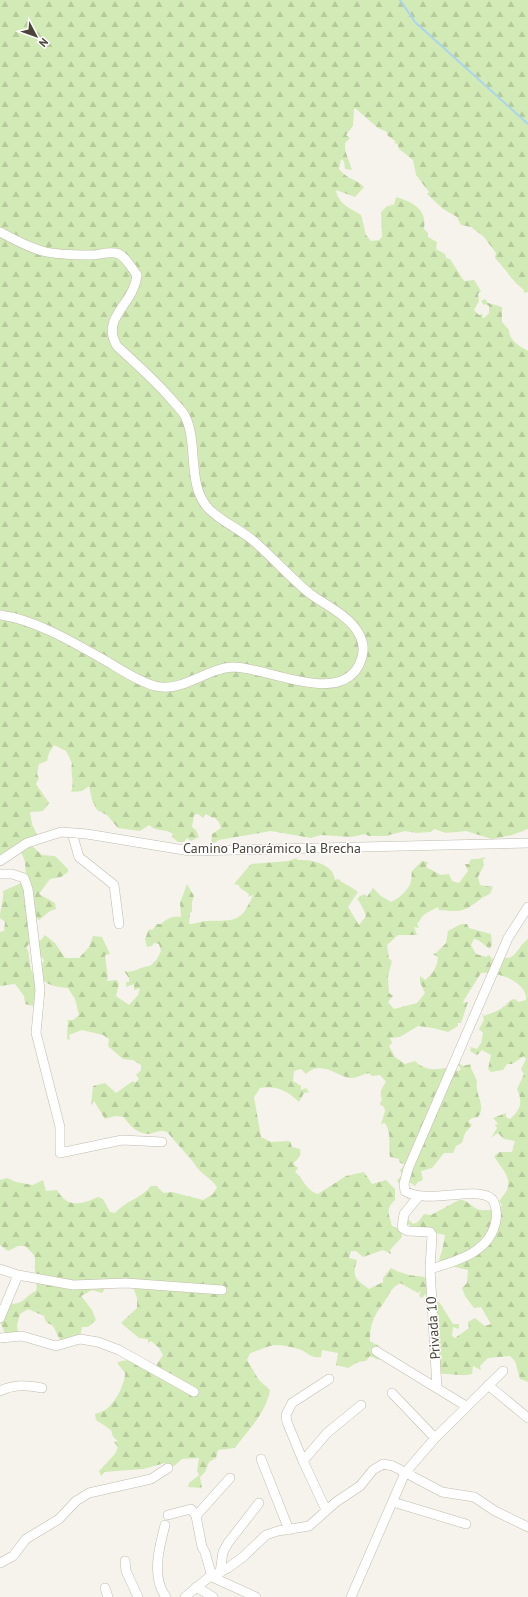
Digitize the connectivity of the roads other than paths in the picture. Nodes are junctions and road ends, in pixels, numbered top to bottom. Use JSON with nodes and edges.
{"nodes":[{"id":1,"x":0,"y":232,"type":"edge"},
{"id":2,"x":0,"y":615,"type":"edge"},
{"id":3,"x":72,"y":833,"type":"junction"},
{"id":4,"x":528,"y":843,"type":"edge"},
{"id":5,"x":0,"y":861,"type":"edge"},
{"id":6,"x":0,"y":874,"type":"edge"},
{"id":7,"x":528,"y":907,"type":"edge"},
{"id":8,"x":119,"y":924,"type":"dead end"},
{"id":9,"x":162,"y":1142,"type":"dead end"},
{"id":10,"x":419,"y":1196,"type":"junction"},
{"id":11,"x":0,"y":1269,"type":"edge"},
{"id":12,"x":430,"y":1269,"type":"junction"},
{"id":13,"x":18,"y":1275,"type":"junction"},
{"id":14,"x":222,"y":1290,"type":"dead end"},
{"id":15,"x":0,"y":1318,"type":"edge"},
{"id":16,"x":0,"y":1338,"type":"edge"},
{"id":17,"x":376,"y":1351,"type":"dead end"},
{"id":18,"x":503,"y":1371,"type":"dead end"},
{"id":19,"x":329,"y":1379,"type":"dead end"},
{"id":20,"x":488,"y":1385,"type":"junction"},
{"id":21,"x":42,"y":1388,"type":"dead end"},
{"id":22,"x":437,"y":1388,"type":"junction"},
{"id":23,"x":0,"y":1391,"type":"edge"},
{"id":24,"x":194,"y":1392,"type":"dead end"},
{"id":25,"x":392,"y":1393,"type":"dead end"},
{"id":26,"x":361,"y":1405,"type":"dead end"},
{"id":27,"x":466,"y":1406,"type":"junction"},
{"id":28,"x":528,"y":1418,"type":"edge"},
{"id":29,"x":435,"y":1438,"type":"junction"},
{"id":30,"x":261,"y":1459,"type":"dead end"},
{"id":31,"x":303,"y":1461,"type":"junction"},
{"id":32,"x":168,"y":1468,"type":"dead end"},
{"id":33,"x":405,"y":1473,"type":"junction"},
{"id":34,"x":230,"y":1478,"type":"dead end"},
{"id":35,"x":393,"y":1502,"type":"junction"},
{"id":36,"x":259,"y":1503,"type":"dead end"},
{"id":37,"x":326,"y":1510,"type":"junction"},
{"id":38,"x":168,"y":1515,"type":"dead end"},
{"id":39,"x":196,"y":1516,"type":"junction"},
{"id":40,"x":466,"y":1524,"type":"dead end"},
{"id":41,"x":165,"y":1525,"type":"dead end"},
{"id":42,"x":528,"y":1527,"type":"edge"},
{"id":43,"x":289,"y":1530,"type":"junction"},
{"id":44,"x":125,"y":1561,"type":"dead end"},
{"id":45,"x":0,"y":1563,"type":"edge"},
{"id":46,"x":216,"y":1575,"type":"junction"},
{"id":47,"x":196,"y":1588,"type":"junction"},
{"id":48,"x":138,"y":1597,"type":"edge"},
{"id":49,"x":166,"y":1597,"type":"edge"},
{"id":50,"x":185,"y":1597,"type":"edge"},
{"id":51,"x":213,"y":1597,"type":"edge"},
{"id":52,"x":256,"y":1597,"type":"edge"},
{"id":53,"x":351,"y":1597,"type":"edge"}],
"edges":[{"from":1,"to":2,"type":"street"},
{"from":3,"to":4,"type":"street","name":"Camino Panorámico la Brecha"},
{"from":3,"to":5,"type":"street","name":"Camino Panorámico la Brecha"},
{"from":3,"to":8,"type":"street"},
{"from":6,"to":9,"type":"street"},
{"from":7,"to":10,"type":"street"},
{"from":10,"to":12,"type":"street","name":"Privada 10"},
{"from":10,"to":12,"type":"street"},
{"from":11,"to":13,"type":"street"},
{"from":12,"to":22,"type":"street","name":"Privada 10"},
{"from":13,"to":14,"type":"street"},
{"from":13,"to":15,"type":"street"},
{"from":16,"to":24,"type":"street"},
{"from":17,"to":22,"type":"street","name":"Privada 10"},
{"from":18,"to":20,"type":"street"},
{"from":19,"to":31,"type":"street"},
{"from":20,"to":27,"type":"street"},
{"from":20,"to":28,"type":"street"},
{"from":21,"to":23,"type":"street"},
{"from":22,"to":27,"type":"street","name":"Privada 10"},
{"from":25,"to":29,"type":"street"},
{"from":26,"to":31,"type":"street"},
{"from":27,"to":29,"type":"street"},
{"from":29,"to":33,"type":"street"},
{"from":30,"to":43,"type":"street"},
{"from":31,"to":37,"type":"street"},
{"from":32,"to":45,"type":"street"},
{"from":33,"to":35,"type":"street"},
{"from":33,"to":37,"type":"street"},
{"from":33,"to":42,"type":"street"},
{"from":34,"to":39,"type":"street"},
{"from":35,"to":40,"type":"street"},
{"from":35,"to":53,"type":"street"},
{"from":36,"to":46,"type":"street"},
{"from":37,"to":43,"type":"street"},
{"from":38,"to":39,"type":"street"},
{"from":39,"to":46,"type":"street"},
{"from":41,"to":49,"type":"street"},
{"from":43,"to":46,"type":"street"},
{"from":44,"to":48,"type":"street"},
{"from":46,"to":47,"type":"street"},
{"from":46,"to":52,"type":"street"},
{"from":47,"to":50,"type":"street"},
{"from":47,"to":51,"type":"street"}]}
